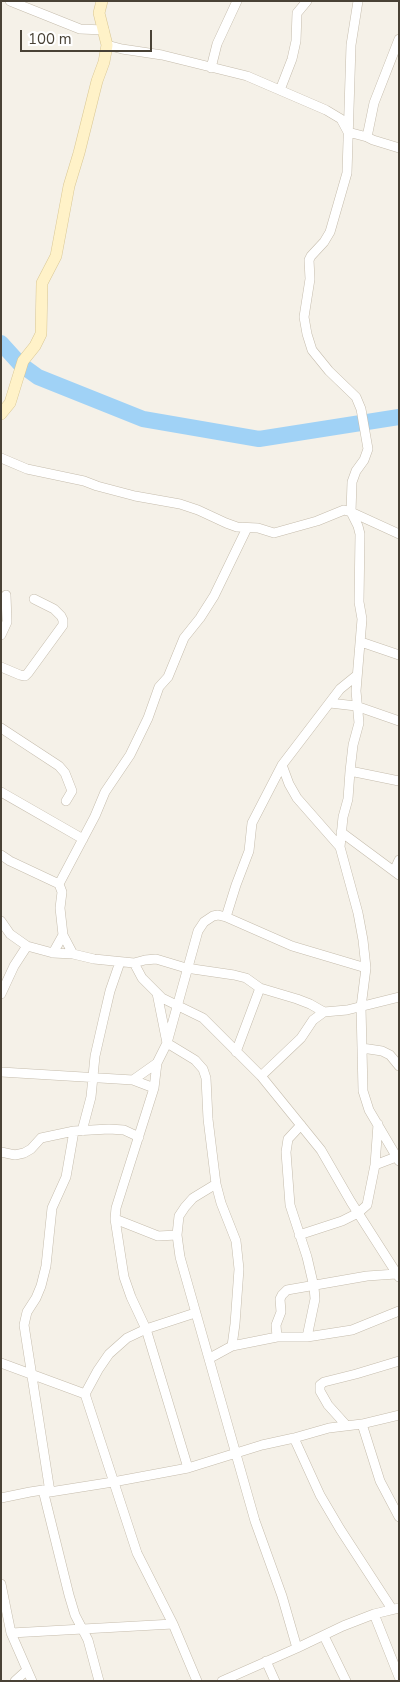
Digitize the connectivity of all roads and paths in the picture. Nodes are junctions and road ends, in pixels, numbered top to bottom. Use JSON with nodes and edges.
{"nodes":[{"id":1,"x":10,"y":1,"type":"edge"},
{"id":2,"x":102,"y":1,"type":"edge"},
{"id":3,"x":236,"y":1,"type":"edge"},
{"id":4,"x":307,"y":1,"type":"edge"},
{"id":5,"x":358,"y":1,"type":"edge"},
{"id":6,"x":104,"y":30,"type":"junction"},
{"id":7,"x":399,"y":39,"type":"edge"},
{"id":8,"x":107,"y":45,"type":"junction"},
{"id":9,"x":212,"y":68,"type":"junction"},
{"id":10,"x":280,"y":90,"type":"junction"},
{"id":11,"x":348,"y":132,"type":"junction"},
{"id":12,"x":367,"y":137,"type":"junction"},
{"id":13,"x":399,"y":148,"type":"edge"},
{"id":14,"x":1,"y":414,"type":"edge"},
{"id":15,"x":1,"y":458,"type":"edge"},
{"id":16,"x":351,"y":512,"type":"junction"},
{"id":17,"x":247,"y":528,"type":"junction"},
{"id":18,"x":399,"y":534,"type":"edge"},
{"id":19,"x":6,"y":595,"type":"dead end"},
{"id":20,"x":34,"y":599,"type":"dead end"},
{"id":21,"x":1,"y":635,"type":"edge"},
{"id":22,"x":361,"y":642,"type":"junction"},
{"id":23,"x":399,"y":655,"type":"edge"},
{"id":24,"x":1,"y":667,"type":"edge"},
{"id":25,"x":356,"y":676,"type":"junction"},
{"id":26,"x":330,"y":703,"type":"junction"},
{"id":27,"x":356,"y":706,"type":"junction"},
{"id":28,"x":397,"y":719,"type":"edge"},
{"id":29,"x":1,"y":728,"type":"edge"},
{"id":30,"x":282,"y":765,"type":"junction"},
{"id":31,"x":350,"y":770,"type":"junction"},
{"id":32,"x":399,"y":781,"type":"edge"},
{"id":33,"x":1,"y":792,"type":"edge"},
{"id":34,"x":66,"y":801,"type":"dead end"},
{"id":35,"x":341,"y":832,"type":"junction"},
{"id":36,"x":83,"y":839,"type":"junction"},
{"id":37,"x":340,"y":847,"type":"junction"},
{"id":38,"x":1,"y":854,"type":"edge"},
{"id":39,"x":399,"y":860,"type":"edge"},
{"id":40,"x":396,"y":873,"type":"edge"},
{"id":41,"x":59,"y":884,"type":"junction"},
{"id":42,"x":226,"y":918,"type":"junction"},
{"id":43,"x":1,"y":921,"type":"edge"},
{"id":44,"x":63,"y":935,"type":"junction"},
{"id":45,"x":27,"y":946,"type":"junction"},
{"id":46,"x":53,"y":953,"type":"junction"},
{"id":47,"x":73,"y":954,"type":"junction"},
{"id":48,"x":120,"y":962,"type":"junction"},
{"id":49,"x":134,"y":963,"type":"junction"},
{"id":50,"x":186,"y":968,"type":"junction"},
{"id":51,"x":366,"y":968,"type":"junction"},
{"id":52,"x":260,"y":988,"type":"junction"},
{"id":53,"x":1,"y":994,"type":"edge"},
{"id":54,"x":157,"y":994,"type":"junction"},
{"id":55,"x":399,"y":997,"type":"edge"},
{"id":56,"x":177,"y":1007,"type":"junction"},
{"id":57,"x":361,"y":1007,"type":"junction"},
{"id":58,"x":324,"y":1012,"type":"junction"},
{"id":59,"x":167,"y":1043,"type":"junction"},
{"id":60,"x":362,"y":1048,"type":"junction"},
{"id":61,"x":236,"y":1052,"type":"junction"},
{"id":62,"x":157,"y":1063,"type":"junction"},
{"id":63,"x":399,"y":1066,"type":"edge"},
{"id":64,"x":1,"y":1072,"type":"edge"},
{"id":65,"x":261,"y":1076,"type":"junction"},
{"id":66,"x":93,"y":1078,"type":"junction"},
{"id":67,"x":133,"y":1080,"type":"junction"},
{"id":68,"x":154,"y":1088,"type":"junction"},
{"id":69,"x":301,"y":1124,"type":"junction"},
{"id":70,"x":378,"y":1124,"type":"junction"},
{"id":71,"x":78,"y":1131,"type":"junction"},
{"id":72,"x":139,"y":1137,"type":"junction"},
{"id":73,"x":1,"y":1152,"type":"edge"},
{"id":74,"x":398,"y":1159,"type":"edge"},
{"id":75,"x":375,"y":1165,"type":"junction"},
{"id":76,"x":216,"y":1184,"type":"junction"},
{"id":77,"x":358,"y":1212,"type":"junction"},
{"id":78,"x":115,"y":1218,"type":"junction"},
{"id":79,"x":177,"y":1235,"type":"junction"},
{"id":80,"x":299,"y":1235,"type":"junction"},
{"id":81,"x":398,"y":1276,"type":"edge"},
{"id":82,"x":314,"y":1285,"type":"junction"},
{"id":83,"x":399,"y":1311,"type":"edge"},
{"id":84,"x":195,"y":1313,"type":"junction"},
{"id":85,"x":146,"y":1329,"type":"junction"},
{"id":86,"x":307,"y":1337,"type":"junction"},
{"id":87,"x":277,"y":1338,"type":"junction"},
{"id":88,"x":232,"y":1346,"type":"junction"},
{"id":89,"x":210,"y":1358,"type":"junction"},
{"id":90,"x":399,"y":1361,"type":"edge"},
{"id":91,"x":1,"y":1364,"type":"edge"},
{"id":92,"x":32,"y":1376,"type":"junction"},
{"id":93,"x":85,"y":1394,"type":"junction"},
{"id":94,"x":399,"y":1415,"type":"edge"},
{"id":95,"x":362,"y":1424,"type":"junction"},
{"id":96,"x":346,"y":1425,"type":"junction"},
{"id":97,"x":294,"y":1438,"type":"junction"},
{"id":98,"x":237,"y":1453,"type":"junction"},
{"id":99,"x":188,"y":1468,"type":"junction"},
{"id":100,"x":113,"y":1482,"type":"junction"},
{"id":101,"x":47,"y":1491,"type":"junction"},
{"id":102,"x":1,"y":1498,"type":"edge"},
{"id":103,"x":399,"y":1517,"type":"edge"},
{"id":104,"x":1,"y":1584,"type":"edge"},
{"id":105,"x":395,"y":1608,"type":"edge"},
{"id":106,"x":374,"y":1614,"type":"junction"},
{"id":107,"x":172,"y":1624,"type":"junction"},
{"id":108,"x":83,"y":1628,"type":"junction"},
{"id":109,"x":11,"y":1633,"type":"junction"},
{"id":110,"x":324,"y":1636,"type":"junction"},
{"id":111,"x":297,"y":1648,"type":"junction"},
{"id":112,"x":266,"y":1661,"type":"junction"},
{"id":113,"x":26,"y":1671,"type":"junction"},
{"id":114,"x":399,"y":1677,"type":"edge"},
{"id":115,"x":15,"y":1681,"type":"edge"},
{"id":116,"x":32,"y":1681,"type":"edge"},
{"id":117,"x":99,"y":1681,"type":"edge"},
{"id":118,"x":197,"y":1681,"type":"edge"},
{"id":119,"x":222,"y":1681,"type":"edge"},
{"id":120,"x":275,"y":1681,"type":"edge"},
{"id":121,"x":346,"y":1681,"type":"edge"}],
"edges":[{"from":1,"to":6,"type":"street"},
{"from":2,"to":6,"type":"street"},
{"from":3,"to":9,"type":"street"},
{"from":4,"to":10,"type":"street"},
{"from":5,"to":11,"type":"street"},
{"from":6,"to":8,"type":"street"},
{"from":7,"to":12,"type":"street"},
{"from":8,"to":9,"type":"street"},
{"from":8,"to":14,"type":"street"},
{"from":9,"to":10,"type":"street"},
{"from":10,"to":11,"type":"street"},
{"from":11,"to":12,"type":"street"},
{"from":11,"to":16,"type":"street"},
{"from":12,"to":13,"type":"street"},
{"from":15,"to":17,"type":"street"},
{"from":16,"to":17,"type":"street"},
{"from":16,"to":18,"type":"street"},
{"from":16,"to":22,"type":"street"},
{"from":17,"to":36,"type":"street"},
{"from":19,"to":21,"type":"street"},
{"from":20,"to":24,"type":"street"},
{"from":22,"to":23,"type":"street"},
{"from":22,"to":25,"type":"street"},
{"from":25,"to":26,"type":"street"},
{"from":25,"to":27,"type":"street"},
{"from":26,"to":27,"type":"street"},
{"from":26,"to":30,"type":"street"},
{"from":27,"to":28,"type":"street"},
{"from":27,"to":31,"type":"street"},
{"from":29,"to":34,"type":"street"},
{"from":30,"to":37,"type":"street"},
{"from":30,"to":42,"type":"street"},
{"from":31,"to":32,"type":"street"},
{"from":31,"to":35,"type":"street"},
{"from":33,"to":36,"type":"street"},
{"from":35,"to":37,"type":"street"},
{"from":35,"to":40,"type":"street"},
{"from":36,"to":41,"type":"street"},
{"from":37,"to":51,"type":"street"},
{"from":38,"to":41,"type":"street"},
{"from":39,"to":40,"type":"street"},
{"from":41,"to":44,"type":"street"},
{"from":42,"to":50,"type":"street"},
{"from":42,"to":51,"type":"street"},
{"from":43,"to":45,"type":"street"},
{"from":44,"to":46,"type":"street"},
{"from":44,"to":47,"type":"street"},
{"from":45,"to":46,"type":"street"},
{"from":45,"to":53,"type":"street"},
{"from":46,"to":47,"type":"street"},
{"from":47,"to":48,"type":"street"},
{"from":48,"to":49,"type":"street"},
{"from":48,"to":66,"type":"street"},
{"from":49,"to":50,"type":"street"},
{"from":49,"to":54,"type":"street"},
{"from":50,"to":52,"type":"street"},
{"from":50,"to":56,"type":"street"},
{"from":51,"to":57,"type":"street"},
{"from":52,"to":58,"type":"street"},
{"from":52,"to":61,"type":"street"},
{"from":54,"to":56,"type":"street"},
{"from":54,"to":59,"type":"street"},
{"from":55,"to":57,"type":"street"},
{"from":56,"to":59,"type":"street"},
{"from":56,"to":61,"type":"street"},
{"from":57,"to":58,"type":"street"},
{"from":57,"to":60,"type":"street"},
{"from":58,"to":65,"type":"street"},
{"from":59,"to":62,"type":"street"},
{"from":59,"to":76,"type":"street"},
{"from":60,"to":63,"type":"street"},
{"from":60,"to":70,"type":"street"},
{"from":61,"to":65,"type":"street"},
{"from":62,"to":67,"type":"street"},
{"from":62,"to":68,"type":"street"},
{"from":64,"to":66,"type":"street"},
{"from":65,"to":69,"type":"street"},
{"from":66,"to":67,"type":"street"},
{"from":66,"to":71,"type":"street"},
{"from":67,"to":68,"type":"street"},
{"from":68,"to":72,"type":"street"},
{"from":69,"to":77,"type":"street"},
{"from":69,"to":80,"type":"street"},
{"from":70,"to":74,"type":"street"},
{"from":70,"to":75,"type":"street"},
{"from":71,"to":72,"type":"street"},
{"from":71,"to":73,"type":"street"},
{"from":71,"to":92,"type":"street"},
{"from":72,"to":78,"type":"street"},
{"from":74,"to":75,"type":"street"},
{"from":75,"to":77,"type":"street"},
{"from":76,"to":79,"type":"street"},
{"from":76,"to":88,"type":"street"},
{"from":77,"to":80,"type":"street"},
{"from":77,"to":81,"type":"street"},
{"from":78,"to":79,"type":"street"},
{"from":78,"to":85,"type":"street"},
{"from":79,"to":84,"type":"street"},
{"from":80,"to":82,"type":"street"},
{"from":81,"to":82,"type":"street"},
{"from":82,"to":86,"type":"street"},
{"from":82,"to":87,"type":"street"},
{"from":83,"to":86,"type":"street"},
{"from":84,"to":85,"type":"street"},
{"from":84,"to":89,"type":"street"},
{"from":85,"to":93,"type":"street"},
{"from":85,"to":99,"type":"street"},
{"from":86,"to":87,"type":"street"},
{"from":87,"to":88,"type":"street"},
{"from":88,"to":89,"type":"street"},
{"from":89,"to":98,"type":"street"},
{"from":90,"to":96,"type":"street"},
{"from":91,"to":92,"type":"street"},
{"from":92,"to":93,"type":"street"},
{"from":92,"to":101,"type":"street"},
{"from":93,"to":100,"type":"street"},
{"from":94,"to":95,"type":"street"},
{"from":95,"to":96,"type":"street"},
{"from":95,"to":103,"type":"street"},
{"from":96,"to":97,"type":"street"},
{"from":97,"to":98,"type":"street"},
{"from":97,"to":105,"type":"street"},
{"from":98,"to":99,"type":"street"},
{"from":98,"to":111,"type":"street"},
{"from":99,"to":100,"type":"street"},
{"from":100,"to":101,"type":"street"},
{"from":100,"to":107,"type":"street"},
{"from":101,"to":102,"type":"street"},
{"from":101,"to":108,"type":"street"},
{"from":104,"to":109,"type":"street"},
{"from":105,"to":106,"type":"street"},
{"from":106,"to":110,"type":"street"},
{"from":106,"to":114,"type":"street"},
{"from":107,"to":108,"type":"street"},
{"from":107,"to":118,"type":"street"},
{"from":108,"to":109,"type":"street"},
{"from":108,"to":117,"type":"street"},
{"from":109,"to":113,"type":"street"},
{"from":110,"to":111,"type":"street"},
{"from":110,"to":121,"type":"street"},
{"from":111,"to":112,"type":"street"},
{"from":112,"to":119,"type":"street"},
{"from":112,"to":120,"type":"street"},
{"from":113,"to":115,"type":"street"},
{"from":113,"to":116,"type":"street"}]}
